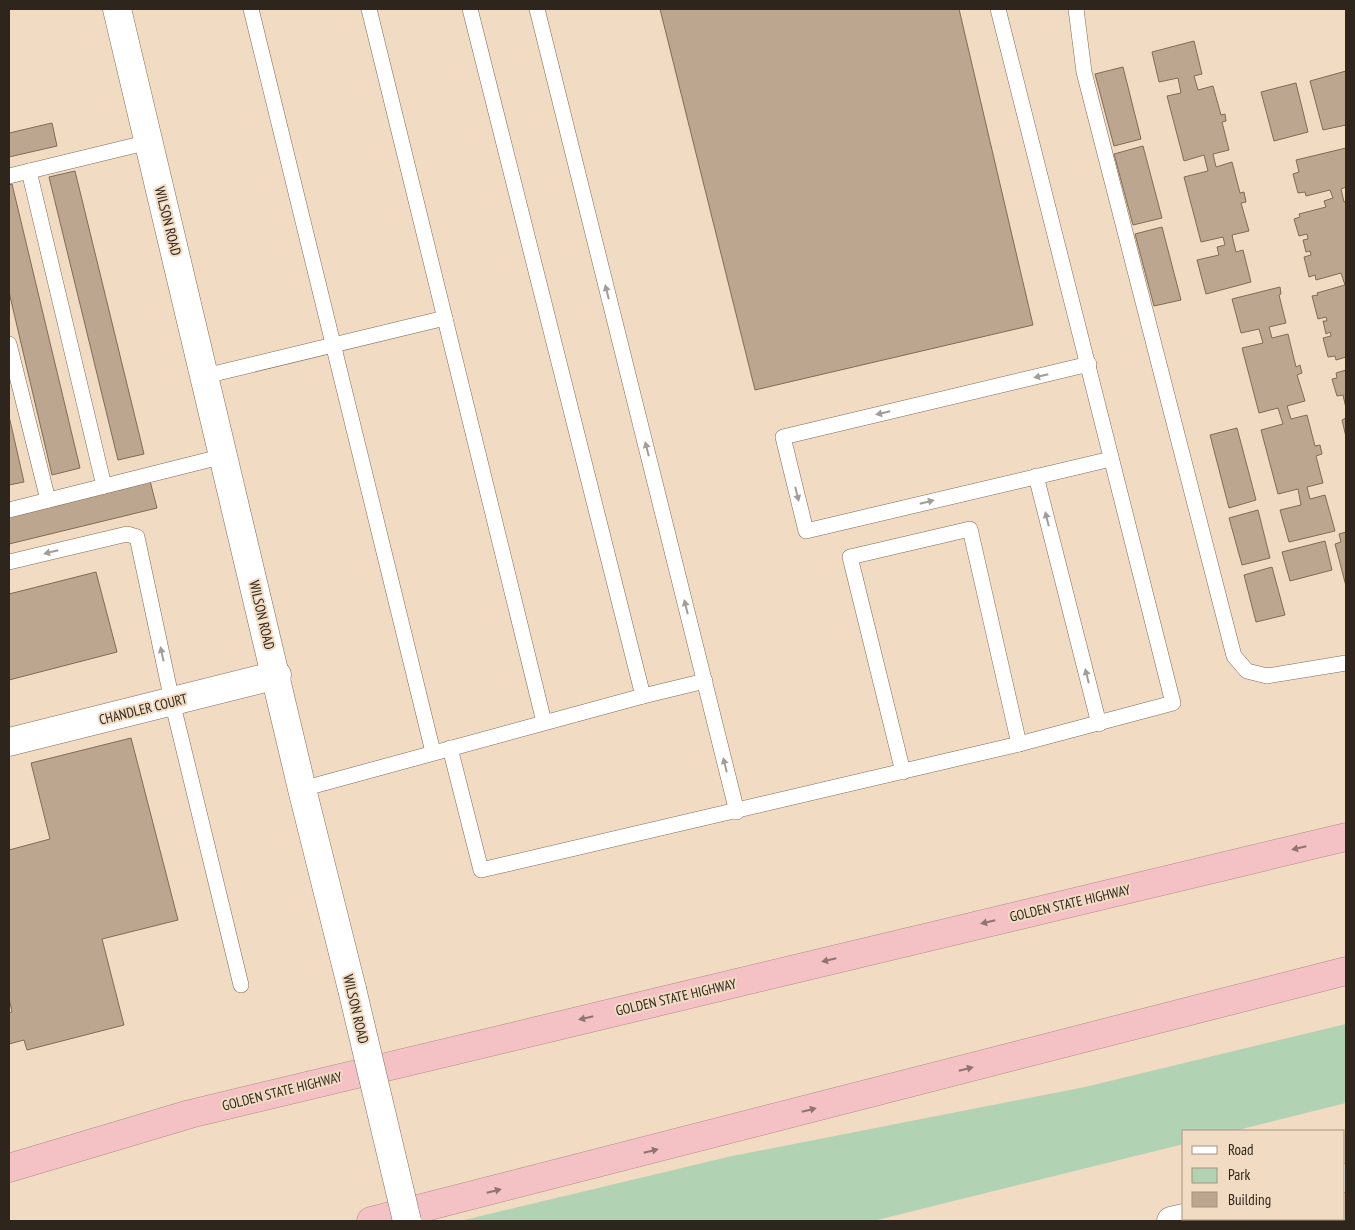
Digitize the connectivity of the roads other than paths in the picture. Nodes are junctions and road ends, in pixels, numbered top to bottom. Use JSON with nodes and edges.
{"nodes":[{"id":1,"x":117,"y":9,"type":"edge"},
{"id":2,"x":251,"y":9,"type":"edge"},
{"id":3,"x":369,"y":9,"type":"edge"},
{"id":4,"x":470,"y":9,"type":"edge"},
{"id":5,"x":537,"y":9,"type":"edge"},
{"id":6,"x":998,"y":9,"type":"edge"},
{"id":7,"x":1076,"y":9,"type":"edge"},
{"id":8,"x":149,"y":142,"type":"junction"},
{"id":9,"x":29,"y":171,"type":"junction"},
{"id":10,"x":9,"y":176,"type":"edge"},
{"id":11,"x":445,"y":318,"type":"junction"},
{"id":12,"x":9,"y":344,"type":"edge"},
{"id":13,"x":334,"y":345,"type":"junction"},
{"id":14,"x":1088,"y":364,"type":"junction"},
{"id":15,"x":205,"y":376,"type":"junction"},
{"id":16,"x":224,"y":456,"type":"junction"},
{"id":17,"x":1111,"y":459,"type":"junction"},
{"id":18,"x":1036,"y":476,"type":"junction"},
{"id":19,"x":104,"y":486,"type":"junction"},
{"id":20,"x":48,"y":500,"type":"junction"},
{"id":21,"x":9,"y":510,"type":"edge"},
{"id":22,"x":9,"y":562,"type":"edge"},
{"id":23,"x":1346,"y":663,"type":"edge"},
{"id":24,"x":276,"y":675,"type":"junction"},
{"id":25,"x":704,"y":681,"type":"junction"},
{"id":26,"x":644,"y":696,"type":"junction"},
{"id":27,"x":172,"y":701,"type":"junction"},
{"id":28,"x":544,"y":722,"type":"junction"},
{"id":29,"x":1099,"y":724,"type":"junction"},
{"id":30,"x":9,"y":742,"type":"edge"},
{"id":31,"x":1019,"y":744,"type":"junction"},
{"id":32,"x":450,"y":748,"type":"junction"},
{"id":33,"x":433,"y":752,"type":"junction"},
{"id":34,"x":903,"y":772,"type":"junction"},
{"id":35,"x":302,"y":789,"type":"junction"},
{"id":36,"x":737,"y":812,"type":"junction"},
{"id":37,"x":1346,"y":837,"type":"edge"},
{"id":38,"x":1346,"y":971,"type":"edge"},
{"id":39,"x":241,"y":985,"type":"dead end"},
{"id":40,"x":9,"y":1168,"type":"edge"},
{"id":41,"x":371,"y":1221,"type":"edge"},
{"id":42,"x":407,"y":1221,"type":"edge"}],
"edges":[{"from":1,"to":8,"type":"street","name":"WILSON ROAD"},
{"from":2,"to":13,"type":"lane"},
{"from":3,"to":11,"type":"lane"},
{"from":4,"to":26,"type":"lane"},
{"from":25,"to":5,"type":"lane","one_way":true},
{"from":6,"to":14,"type":"lane"},
{"from":7,"to":23,"type":"lane"},
{"from":8,"to":9,"type":"lane"},
{"from":8,"to":15,"type":"street","name":"WILSON ROAD"},
{"from":9,"to":10,"type":"lane"},
{"from":9,"to":19,"type":"lane"},
{"from":11,"to":13,"type":"lane"},
{"from":11,"to":28,"type":"lane"},
{"from":12,"to":20,"type":"lane"},
{"from":13,"to":15,"type":"lane"},
{"from":13,"to":33,"type":"lane"},
{"from":14,"to":17,"type":"lane"},
{"from":14,"to":18,"type":"lane","one_way":true},
{"from":15,"to":16,"type":"street","name":"WILSON ROAD"},
{"from":16,"to":19,"type":"lane"},
{"from":16,"to":24,"type":"street","name":"WILSON ROAD"},
{"from":17,"to":18,"type":"lane"},
{"from":17,"to":29,"type":"lane"},
{"from":29,"to":18,"type":"lane","one_way":true},
{"from":19,"to":20,"type":"lane"},
{"from":20,"to":21,"type":"lane"},
{"from":27,"to":22,"type":"lane","one_way":true},
{"from":24,"to":27,"type":"street","name":"CHANDLER COURT"},
{"from":24,"to":35,"type":"street","name":"WILSON ROAD"},
{"from":25,"to":26,"type":"lane"},
{"from":36,"to":25,"type":"lane","one_way":true},
{"from":26,"to":28,"type":"lane"},
{"from":27,"to":30,"type":"street","name":"CHANDLER COURT"},
{"from":27,"to":39,"type":"lane"},
{"from":28,"to":32,"type":"lane"},
{"from":29,"to":31,"type":"lane"},
{"from":31,"to":34,"type":"lane"},
{"from":31,"to":34,"type":"lane"},
{"from":32,"to":33,"type":"lane"},
{"from":32,"to":36,"type":"lane"},
{"from":33,"to":35,"type":"lane"},
{"from":34,"to":36,"type":"lane"},
{"from":35,"to":42,"type":"street","name":"WILSON ROAD","bridge":true},
{"from":37,"to":40,"type":"highway","name":"GOLDEN STATE HIGHWAY","one_way":true},
{"from":41,"to":38,"type":"highway","one_way":true}]}
